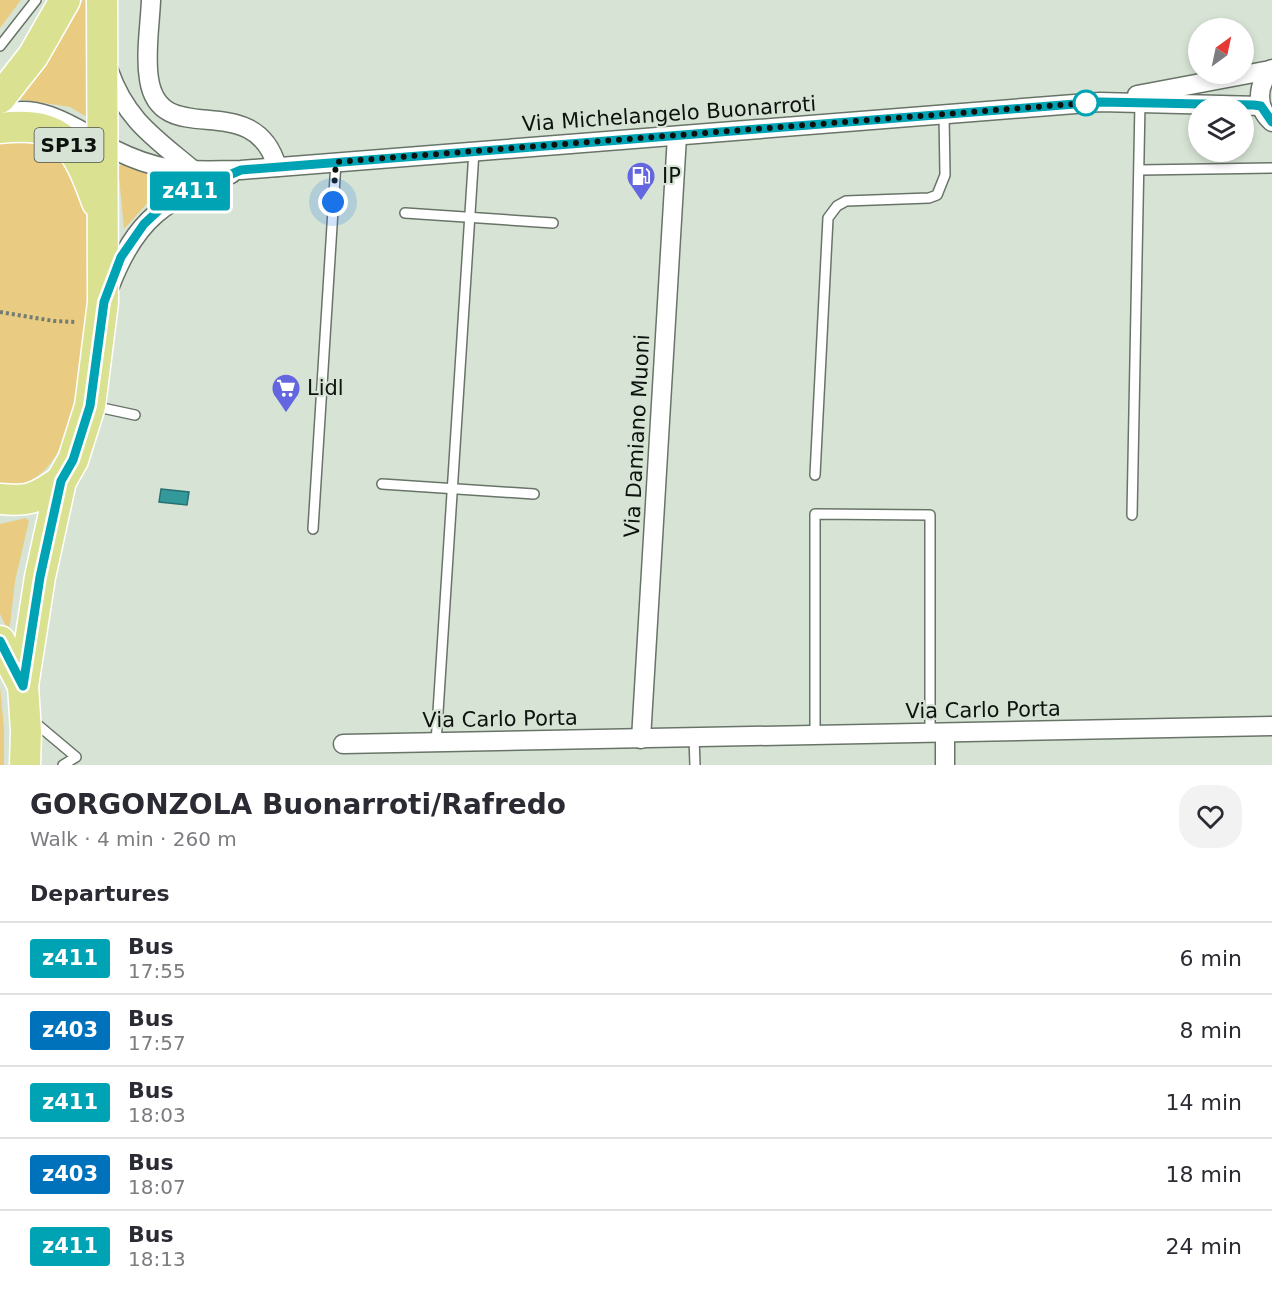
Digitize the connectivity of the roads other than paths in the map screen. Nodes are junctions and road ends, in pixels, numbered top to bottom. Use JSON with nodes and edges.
{"nodes":[{"id":1,"x":36,"y":0,"type":"edge"},
{"id":2,"x":65,"y":0,"type":"edge"},
{"id":3,"x":102,"y":0,"type":"edge"},
{"id":4,"x":151,"y":0,"type":"edge"},
{"id":5,"x":0,"y":46,"type":"edge"},
{"id":6,"x":101,"y":49,"type":"junction"},
{"id":7,"x":1271,"y":70,"type":"edge"},
{"id":8,"x":0,"y":98,"type":"edge"},
{"id":9,"x":1100,"y":102,"type":"junction"},
{"id":10,"x":1140,"y":103,"type":"junction"},
{"id":11,"x":1261,"y":106,"type":"junction"},
{"id":12,"x":944,"y":114,"type":"junction"},
{"id":13,"x":0,"y":116,"type":"edge"},
{"id":14,"x":1272,"y":122,"type":"edge"},
{"id":15,"x":0,"y":128,"type":"edge"},
{"id":16,"x":677,"y":136,"type":"junction"},
{"id":17,"x":103,"y":143,"type":"junction"},
{"id":18,"x":474,"y":152,"type":"junction"},
{"id":19,"x":336,"y":162,"type":"junction"},
{"id":20,"x":277,"y":167,"type":"junction"},
{"id":21,"x":1272,"y":168,"type":"edge"},
{"id":22,"x":193,"y":170,"type":"junction"},
{"id":23,"x":241,"y":170,"type":"junction"},
{"id":24,"x":1140,"y":170,"type":"junction"},
{"id":25,"x":101,"y":213,"type":"junction"},
{"id":26,"x":405,"y":213,"type":"dead end"},
{"id":27,"x":471,"y":217,"type":"junction"},
{"id":28,"x":553,"y":223,"type":"dead end"},
{"id":29,"x":102,"y":312,"type":"junction"},
{"id":30,"x":90,"y":406,"type":"junction"},
{"id":31,"x":135,"y":415,"type":"dead end"},
{"id":32,"x":815,"y":475,"type":"dead end"},
{"id":33,"x":61,"y":481,"type":"junction"},
{"id":34,"x":382,"y":484,"type":"dead end"},
{"id":35,"x":454,"y":489,"type":"junction"},
{"id":36,"x":534,"y":494,"type":"dead end"},
{"id":37,"x":8,"y":502,"type":"edge"},
{"id":38,"x":1132,"y":515,"type":"dead end"},
{"id":39,"x":313,"y":529,"type":"dead end"},
{"id":40,"x":0,"y":641,"type":"edge"},
{"id":41,"x":24,"y":700,"type":"junction"},
{"id":42,"x":1272,"y":726,"type":"edge"},
{"id":43,"x":938,"y":733,"type":"junction"},
{"id":44,"x":815,"y":735,"type":"junction"},
{"id":45,"x":694,"y":738,"type":"junction"},
{"id":46,"x":641,"y":739,"type":"junction"},
{"id":47,"x":436,"y":743,"type":"junction"},
{"id":48,"x":342,"y":744,"type":"dead end"},
{"id":49,"x":25,"y":765,"type":"edge"},
{"id":50,"x":63,"y":765,"type":"edge"},
{"id":51,"x":695,"y":765,"type":"edge"},
{"id":52,"x":945,"y":765,"type":"edge"}],
"edges":[{"from":1,"to":5,"type":"lane"},
{"from":2,"to":8,"type":"main road"},
{"from":3,"to":6,"type":"main road","number":"SP13"},
{"from":4,"to":20,"type":"street"},
{"from":6,"to":17,"type":"main road","number":"SP13"},
{"from":6,"to":22,"type":"street"},
{"from":7,"to":9,"type":"street","name":"Via Michelangelo Buonarroti"},
{"from":7,"to":11,"type":"street"},
{"from":9,"to":10,"type":"street","name":"Via Michelangelo Buonarroti"},
{"from":9,"to":12,"type":"street","name":"Via Michelangelo Buonarroti"},
{"from":10,"to":11,"type":"street","name":"Via Michelangelo Buonarroti"},
{"from":10,"to":24,"type":"lane"},
{"from":11,"to":14,"type":"street"},
{"from":12,"to":16,"type":"street","name":"Via Michelangelo Buonarroti"},
{"from":12,"to":32,"type":"lane"},
{"from":13,"to":17,"type":"street","name":"Via Michelangelo Buonarroti"},
{"from":15,"to":25,"type":"main road","number":"SP13"},
{"from":16,"to":18,"type":"street","name":"Via Michelangelo Buonarroti"},
{"from":16,"to":46,"type":"street","name":"Via Damiano Muoni"},
{"from":17,"to":22,"type":"street","name":"Via Michelangelo Buonarroti"},
{"from":17,"to":25,"type":"main road","number":"SP13"},
{"from":18,"to":19,"type":"street","name":"Via Michelangelo Buonarroti"},
{"from":18,"to":27,"type":"lane"},
{"from":19,"to":20,"type":"street","name":"Via Michelangelo Buonarroti"},
{"from":19,"to":39,"type":"lane"},
{"from":20,"to":23,"type":"street","name":"Via Michelangelo Buonarroti"},
{"from":21,"to":24,"type":"lane"},
{"from":22,"to":23,"type":"street","name":"Via Michelangelo Buonarroti"},
{"from":23,"to":29,"type":"street","name":"Via Michelangelo Buonarroti"},
{"from":24,"to":38,"type":"lane"},
{"from":25,"to":29,"type":"main road","number":"SP13"},
{"from":26,"to":27,"type":"lane"},
{"from":27,"to":28,"type":"lane"},
{"from":27,"to":35,"type":"lane"},
{"from":29,"to":30,"type":"main road","number":"SP13"},
{"from":30,"to":31,"type":"lane"},
{"from":30,"to":33,"type":"main road","number":"SP13"},
{"from":33,"to":37,"type":"main road"},
{"from":33,"to":41,"type":"main road","number":"SP13"},
{"from":34,"to":35,"type":"lane"},
{"from":35,"to":36,"type":"lane"},
{"from":35,"to":47,"type":"lane"},
{"from":40,"to":41,"type":"main road","number":"SP13"},
{"from":41,"to":49,"type":"main road","number":"SP13"},
{"from":41,"to":50,"type":"lane"},
{"from":42,"to":43,"type":"street","name":"Via Carlo Porta"},
{"from":43,"to":44,"type":"street","name":"Via Carlo Porta"},
{"from":43,"to":44,"type":"lane"},
{"from":43,"to":52,"type":"street"},
{"from":44,"to":45,"type":"street","name":"Via Carlo Porta"},
{"from":45,"to":46,"type":"street","name":"Via Carlo Porta"},
{"from":45,"to":51,"type":"lane"},
{"from":46,"to":47,"type":"street","name":"Via Carlo Porta"},
{"from":47,"to":48,"type":"street","name":"Via Carlo Porta"}]}
